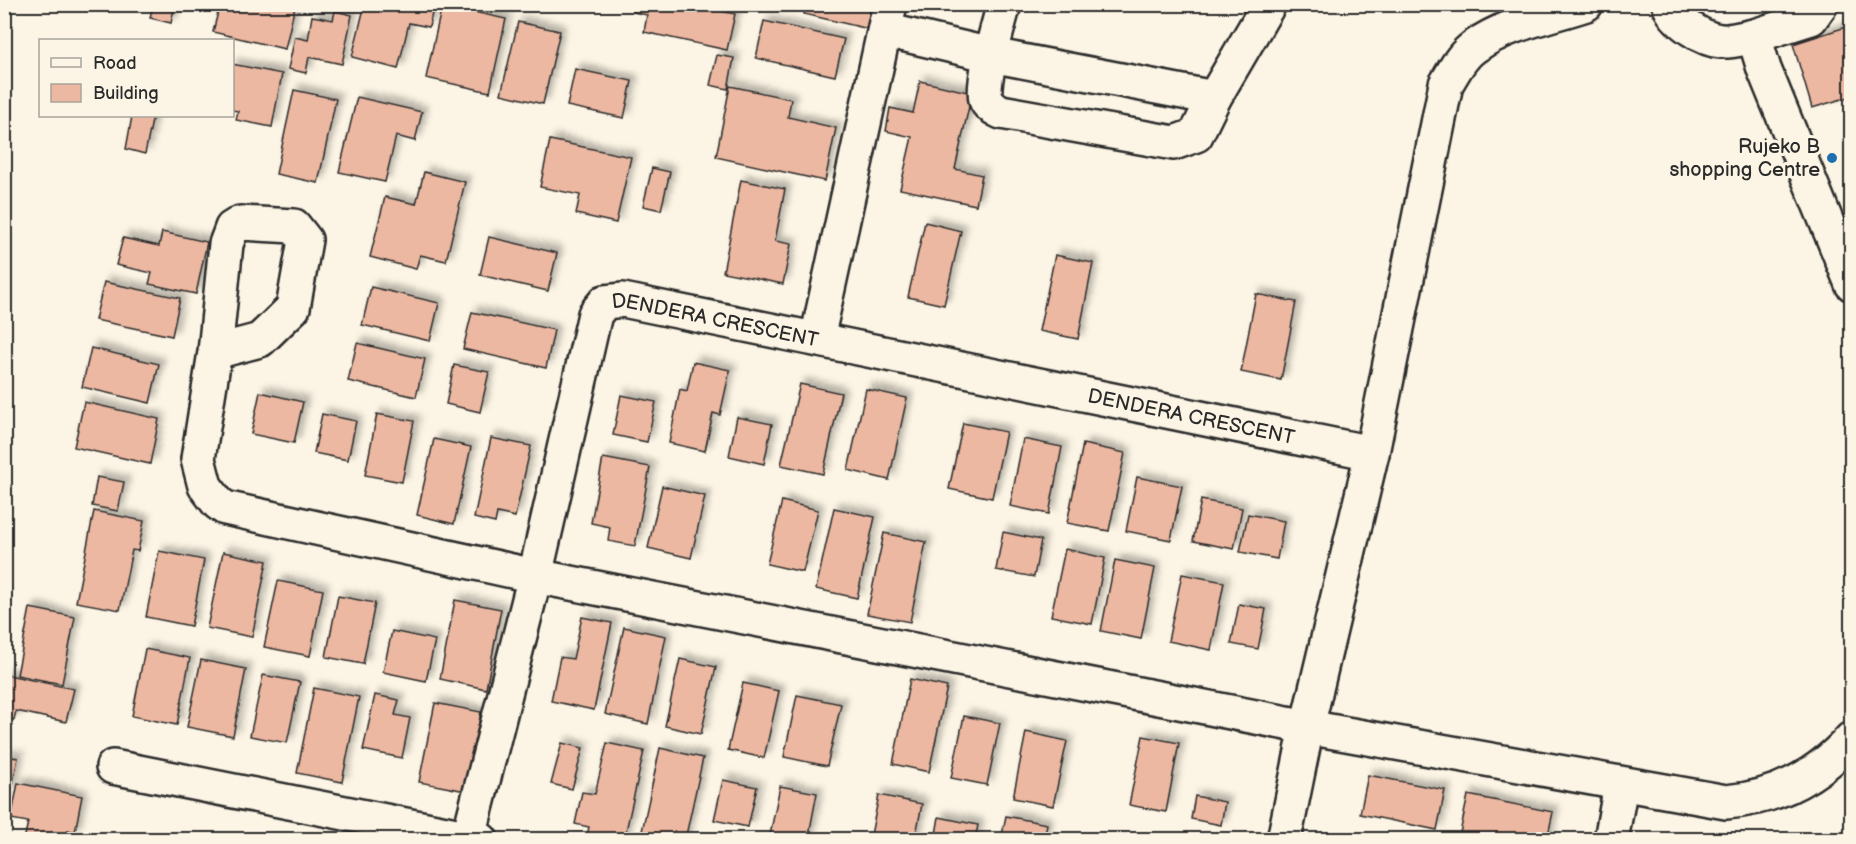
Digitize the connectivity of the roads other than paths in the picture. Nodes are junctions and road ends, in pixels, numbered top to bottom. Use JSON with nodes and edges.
{"nodes":[{"id":1,"x":1004,"y":4,"type":"edge"},
{"id":2,"x":1269,"y":4,"type":"edge"},
{"id":3,"x":1586,"y":4,"type":"edge"},
{"id":4,"x":1669,"y":4,"type":"edge"},
{"id":5,"x":1821,"y":4,"type":"edge"},
{"id":6,"x":888,"y":17,"type":"edge"},
{"id":7,"x":1754,"y":36,"type":"junction"},
{"id":8,"x":991,"y":55,"type":"junction"},
{"id":9,"x":1214,"y":98,"type":"junction"},
{"id":10,"x":1849,"y":273,"type":"edge"},
{"id":11,"x":817,"y":339,"type":"junction"},
{"id":12,"x":215,"y":352,"type":"dead end"},
{"id":13,"x":1372,"y":453,"type":"junction"},
{"id":14,"x":535,"y":576,"type":"junction"},
{"id":15,"x":1307,"y":727,"type":"junction"},
{"id":16,"x":1848,"y":748,"type":"edge"},
{"id":17,"x":113,"y":767,"type":"dead end"},
{"id":18,"x":1621,"y":785,"type":"junction"},
{"id":19,"x":472,"y":838,"type":"edge"},
{"id":20,"x":1284,"y":840,"type":"edge"},
{"id":21,"x":1611,"y":840,"type":"edge"}],
"edges":[{"from":1,"to":8,"type":"street"},
{"from":2,"to":9,"type":"street"},
{"from":3,"to":13,"type":"street"},
{"from":4,"to":7,"type":"street"},
{"from":5,"to":7,"type":"street"},
{"from":6,"to":8,"type":"street"},
{"from":6,"to":11,"type":"street"},
{"from":7,"to":10,"type":"street"},
{"from":8,"to":9,"type":"street"},
{"from":8,"to":9,"type":"street"},
{"from":11,"to":13,"type":"street","name":"DENDERA CRESCENT"},
{"from":11,"to":14,"type":"street","name":"DENDERA CRESCENT"},
{"from":12,"to":14,"type":"street"},
{"from":13,"to":15,"type":"street"},
{"from":14,"to":15,"type":"street"},
{"from":14,"to":19,"type":"street","name":"DENDERA CRESCENT"},
{"from":15,"to":18,"type":"street"},
{"from":15,"to":20,"type":"street"},
{"from":16,"to":18,"type":"street"},
{"from":17,"to":19,"type":"street"},
{"from":18,"to":21,"type":"street"}]}
